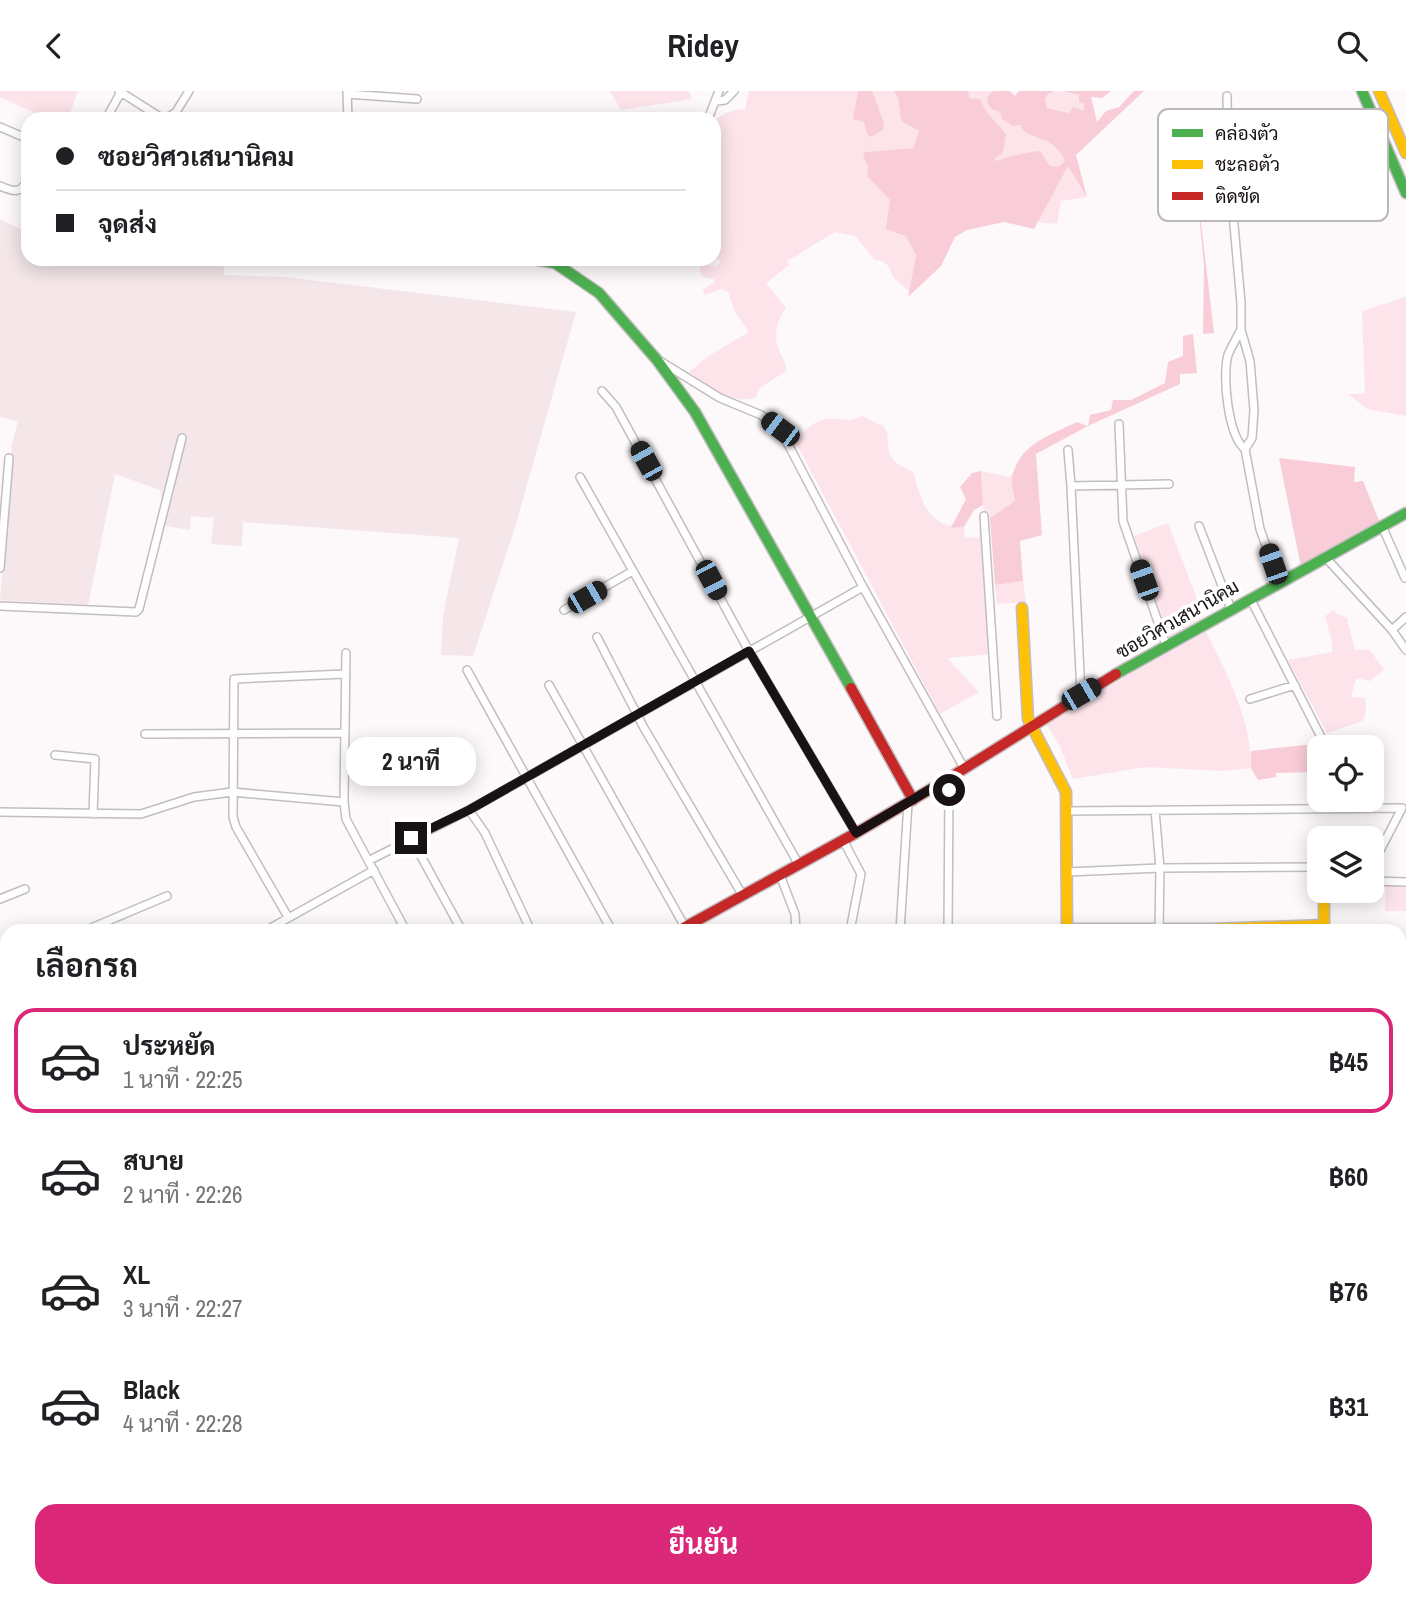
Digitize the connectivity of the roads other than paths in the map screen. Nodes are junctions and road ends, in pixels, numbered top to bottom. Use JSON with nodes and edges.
{"nodes":[{"id":1,"x":189,"y":91,"type":"edge"},
{"id":2,"x":719,"y":91,"type":"edge"},
{"id":3,"x":734,"y":91,"type":"edge"},
{"id":4,"x":1362,"y":91,"type":"edge"},
{"id":5,"x":1379,"y":91,"type":"edge"},
{"id":6,"x":120,"y":92,"type":"edge"},
{"id":7,"x":347,"y":93,"type":"edge"},
{"id":8,"x":1227,"y":96,"type":"dead end"},
{"id":9,"x":417,"y":99,"type":"dead end"},
{"id":10,"x":717,"y":101,"type":"junction"},
{"id":11,"x":1227,"y":109,"type":"edge"},
{"id":12,"x":1370,"y":109,"type":"edge"},
{"id":13,"x":1387,"y":109,"type":"edge"},
{"id":14,"x":110,"y":112,"type":"edge"},
{"id":15,"x":153,"y":112,"type":"edge"},
{"id":16,"x":176,"y":112,"type":"edge"},
{"id":17,"x":348,"y":112,"type":"edge"},
{"id":18,"x":710,"y":112,"type":"edge"},
{"id":19,"x":1388,"y":112,"type":"edge"},
{"id":20,"x":0,"y":127,"type":"edge"},
{"id":21,"x":21,"y":136,"type":"edge"},
{"id":22,"x":1388,"y":151,"type":"edge"},
{"id":23,"x":1406,"y":153,"type":"edge"},
{"id":24,"x":0,"y":186,"type":"edge"},
{"id":25,"x":21,"y":188,"type":"edge"},
{"id":26,"x":1406,"y":193,"type":"edge"},
{"id":27,"x":1233,"y":221,"type":"edge"},
{"id":28,"x":560,"y":266,"type":"edge"},
{"id":29,"x":1241,"y":330,"type":"junction"},
{"id":30,"x":657,"y":359,"type":"junction"},
{"id":31,"x":602,"y":391,"type":"dead end"},
{"id":32,"x":1119,"y":424,"type":"dead end"},
{"id":33,"x":182,"y":437,"type":"dead end"},
{"id":34,"x":1245,"y":449,"type":"junction"},
{"id":35,"x":1068,"y":450,"type":"dead end"},
{"id":36,"x":9,"y":458,"type":"dead end"},
{"id":37,"x":580,"y":477,"type":"dead end"},
{"id":38,"x":1169,"y":484,"type":"dead end"},
{"id":39,"x":1121,"y":485,"type":"junction"},
{"id":40,"x":1071,"y":486,"type":"junction"},
{"id":41,"x":1406,"y":513,"type":"edge"},
{"id":42,"x":984,"y":516,"type":"dead end"},
{"id":43,"x":1199,"y":526,"type":"dead end"},
{"id":44,"x":1382,"y":526,"type":"junction"},
{"id":45,"x":1325,"y":558,"type":"junction"},
{"id":46,"x":0,"y":568,"type":"edge"},
{"id":47,"x":631,"y":572,"type":"junction"},
{"id":48,"x":1405,"y":578,"type":"edge"},
{"id":49,"x":1279,"y":582,"type":"junction"},
{"id":50,"x":863,"y":587,"type":"junction"},
{"id":51,"x":1250,"y":598,"type":"junction"},
{"id":52,"x":0,"y":606,"type":"edge"},
{"id":53,"x":1021,"y":608,"type":"dead end"},
{"id":54,"x":1231,"y":609,"type":"junction"},
{"id":55,"x":564,"y":610,"type":"dead end"},
{"id":56,"x":812,"y":616,"type":"junction"},
{"id":57,"x":1406,"y":617,"type":"edge"},
{"id":58,"x":1392,"y":630,"type":"junction"},
{"id":59,"x":597,"y":638,"type":"dead end"},
{"id":60,"x":1166,"y":645,"type":"junction"},
{"id":61,"x":1406,"y":650,"type":"edge"},
{"id":62,"x":749,"y":651,"type":"junction"},
{"id":63,"x":346,"y":653,"type":"dead end"},
{"id":64,"x":467,"y":670,"type":"dead end"},
{"id":65,"x":345,"y":674,"type":"junction"},
{"id":66,"x":694,"y":682,"type":"junction"},
{"id":67,"x":549,"y":685,"type":"dead end"},
{"id":68,"x":1295,"y":685,"type":"junction"},
{"id":69,"x":1081,"y":694,"type":"junction"},
{"id":70,"x":1250,"y":699,"type":"dead end"},
{"id":71,"x":637,"y":715,"type":"junction"},
{"id":72,"x":997,"y":716,"type":"dead end"},
{"id":73,"x":1032,"y":725,"type":"junction"},
{"id":74,"x":344,"y":733,"type":"junction"},
{"id":75,"x":145,"y":734,"type":"dead end"},
{"id":76,"x":233,"y":735,"type":"junction"},
{"id":77,"x":1320,"y":735,"type":"edge"},
{"id":78,"x":582,"y":745,"type":"junction"},
{"id":79,"x":55,"y":755,"type":"dead end"},
{"id":80,"x":964,"y":768,"type":"junction"},
{"id":81,"x":527,"y":777,"type":"junction"},
{"id":82,"x":946,"y":780,"type":"junction"},
{"id":83,"x":232,"y":792,"type":"junction"},
{"id":84,"x":910,"y":801,"type":"junction"},
{"id":85,"x":344,"y":802,"type":"junction"},
{"id":86,"x":469,"y":810,"type":"junction"},
{"id":87,"x":1155,"y":810,"type":"junction"},
{"id":88,"x":1066,"y":811,"type":"junction"},
{"id":89,"x":0,"y":812,"type":"edge"},
{"id":90,"x":93,"y":814,"type":"junction"},
{"id":91,"x":856,"y":833,"type":"junction"},
{"id":92,"x":411,"y":838,"type":"junction"},
{"id":93,"x":843,"y":840,"type":"junction"},
{"id":94,"x":1384,"y":843,"type":"edge"},
{"id":95,"x":370,"y":860,"type":"junction"},
{"id":96,"x":799,"y":865,"type":"junction"},
{"id":97,"x":1307,"y":867,"type":"edge"},
{"id":98,"x":1160,"y":868,"type":"junction"},
{"id":99,"x":374,"y":870,"type":"junction"},
{"id":100,"x":1067,"y":872,"type":"junction"},
{"id":101,"x":780,"y":875,"type":"junction"},
{"id":102,"x":1384,"y":881,"type":"edge"},
{"id":103,"x":1406,"y":882,"type":"edge"},
{"id":104,"x":25,"y":889,"type":"dead end"},
{"id":105,"x":167,"y":896,"type":"dead end"},
{"id":106,"x":743,"y":896,"type":"junction"},
{"id":107,"x":0,"y":899,"type":"edge"},
{"id":108,"x":1324,"y":903,"type":"edge"},
{"id":109,"x":288,"y":917,"type":"junction"},
{"id":110,"x":100,"y":924,"type":"edge"},
{"id":111,"x":276,"y":924,"type":"edge"},
{"id":112,"x":402,"y":924,"type":"edge"},
{"id":113,"x":458,"y":924,"type":"edge"},
{"id":114,"x":528,"y":924,"type":"edge"},
{"id":115,"x":608,"y":924,"type":"edge"},
{"id":116,"x":679,"y":924,"type":"edge"},
{"id":117,"x":691,"y":924,"type":"edge"},
{"id":118,"x":796,"y":924,"type":"edge"},
{"id":119,"x":850,"y":924,"type":"edge"},
{"id":120,"x":901,"y":924,"type":"edge"},
{"id":121,"x":948,"y":924,"type":"edge"},
{"id":122,"x":1068,"y":924,"type":"edge"},
{"id":123,"x":1159,"y":924,"type":"edge"},
{"id":124,"x":1324,"y":924,"type":"edge"}],
"edges":[{"from":1,"to":16,"type":"street"},
{"from":2,"to":10,"type":"street"},
{"from":3,"to":10,"type":"street"},
{"from":4,"to":12,"type":"street"},
{"from":5,"to":13,"type":"street"},
{"from":6,"to":14,"type":"street"},
{"from":6,"to":15,"type":"street"},
{"from":7,"to":9,"type":"street"},
{"from":7,"to":17,"type":"street"},
{"from":8,"to":11,"type":"street"},
{"from":10,"to":18,"type":"street"},
{"from":19,"to":23,"type":"street"},
{"from":20,"to":21,"type":"street"},
{"from":22,"to":26,"type":"street"},
{"from":24,"to":25,"type":"street"},
{"from":27,"to":29,"type":"street"},
{"from":28,"to":30,"type":"street"},
{"from":29,"to":34,"type":"street"},
{"from":29,"to":34,"type":"street"},
{"from":30,"to":50,"type":"street"},
{"from":30,"to":56,"type":"street"},
{"from":31,"to":62,"type":"street"},
{"from":32,"to":39,"type":"street"},
{"from":33,"to":52,"type":"street"},
{"from":34,"to":49,"type":"street"},
{"from":35,"to":40,"type":"street"},
{"from":36,"to":46,"type":"street"},
{"from":37,"to":47,"type":"street"},
{"from":38,"to":39,"type":"street"},
{"from":39,"to":40,"type":"street"},
{"from":39,"to":60,"type":"street"},
{"from":40,"to":69,"type":"street"},
{"from":41,"to":44,"type":"street","name":"ซอยวิศวเสนานิคม"},
{"from":42,"to":72,"type":"street"},
{"from":43,"to":54,"type":"street"},
{"from":44,"to":45,"type":"street","name":"ซอยวิศวเสนานิคม"},
{"from":44,"to":48,"type":"street"},
{"from":45,"to":49,"type":"street","name":"ซอยวิศวเสนานิคม"},
{"from":45,"to":58,"type":"street"},
{"from":47,"to":55,"type":"street"},
{"from":47,"to":66,"type":"street"},
{"from":49,"to":51,"type":"street","name":"ซอยวิศวเสนานิคม"},
{"from":50,"to":56,"type":"street"},
{"from":50,"to":80,"type":"street"},
{"from":51,"to":54,"type":"street","name":"ซอยวิศวเสนานิคม"},
{"from":51,"to":68,"type":"street"},
{"from":53,"to":73,"type":"street"},
{"from":54,"to":60,"type":"street","name":"ซอยวิศวเสนานิคม"},
{"from":56,"to":62,"type":"street"},
{"from":56,"to":84,"type":"street"},
{"from":57,"to":58,"type":"street"},
{"from":58,"to":61,"type":"street"},
{"from":59,"to":71,"type":"street"},
{"from":60,"to":69,"type":"street","name":"ซอยวิศวเสนานิคม"},
{"from":62,"to":66,"type":"street"},
{"from":62,"to":91,"type":"street"},
{"from":63,"to":65,"type":"street"},
{"from":64,"to":81,"type":"street"},
{"from":65,"to":74,"type":"street"},
{"from":65,"to":76,"type":"street"},
{"from":66,"to":71,"type":"street"},
{"from":66,"to":96,"type":"street"},
{"from":67,"to":78,"type":"street"},
{"from":68,"to":70,"type":"street"},
{"from":68,"to":77,"type":"street"},
{"from":69,"to":73,"type":"street","name":"ซอยวิศวเสนานิคม"},
{"from":71,"to":78,"type":"street"},
{"from":71,"to":106,"type":"street"},
{"from":73,"to":80,"type":"street","name":"ซอยวิศวเสนานิคม"},
{"from":73,"to":88,"type":"street"},
{"from":74,"to":76,"type":"street"},
{"from":74,"to":85,"type":"street"},
{"from":75,"to":76,"type":"street"},
{"from":76,"to":83,"type":"street"},
{"from":78,"to":81,"type":"street"},
{"from":78,"to":116,"type":"street"},
{"from":79,"to":90,"type":"street"},
{"from":80,"to":82,"type":"street","name":"ซอยวิศวเสนานิคม"},
{"from":81,"to":86,"type":"street"},
{"from":81,"to":115,"type":"street"},
{"from":82,"to":84,"type":"street","name":"ซอยวิศวเสนานิคม"},
{"from":82,"to":121,"type":"street"},
{"from":83,"to":85,"type":"street"},
{"from":83,"to":90,"type":"street"},
{"from":83,"to":109,"type":"street"},
{"from":84,"to":91,"type":"street","name":"ซอยวิศวเสนานิคม"},
{"from":84,"to":120,"type":"street"},
{"from":85,"to":95,"type":"street"},
{"from":86,"to":92,"type":"street"},
{"from":86,"to":114,"type":"street"},
{"from":87,"to":88,"type":"street"},
{"from":87,"to":94,"type":"street"},
{"from":87,"to":98,"type":"street"},
{"from":88,"to":100,"type":"street"},
{"from":89,"to":90,"type":"street"},
{"from":91,"to":93,"type":"street","name":"ซอยวิศวเสนานิคม"},
{"from":92,"to":95,"type":"street"},
{"from":92,"to":113,"type":"street"},
{"from":93,"to":96,"type":"street","name":"ซอยวิศวเสนานิคม"},
{"from":93,"to":119,"type":"street"},
{"from":95,"to":99,"type":"street"},
{"from":96,"to":101,"type":"street","name":"ซอยวิศวเสนานิคม"},
{"from":97,"to":98,"type":"street"},
{"from":98,"to":100,"type":"street"},
{"from":98,"to":123,"type":"street"},
{"from":99,"to":109,"type":"street"},
{"from":99,"to":112,"type":"street"},
{"from":100,"to":122,"type":"street"},
{"from":101,"to":106,"type":"street","name":"ซอยวิศวเสนานิคม"},
{"from":101,"to":118,"type":"street"},
{"from":102,"to":103,"type":"street"},
{"from":104,"to":107,"type":"street"},
{"from":105,"to":110,"type":"street"},
{"from":106,"to":117,"type":"street","name":"ซอยวิศวเสนานิคม"},
{"from":108,"to":124,"type":"street"},
{"from":109,"to":111,"type":"street"}]}
